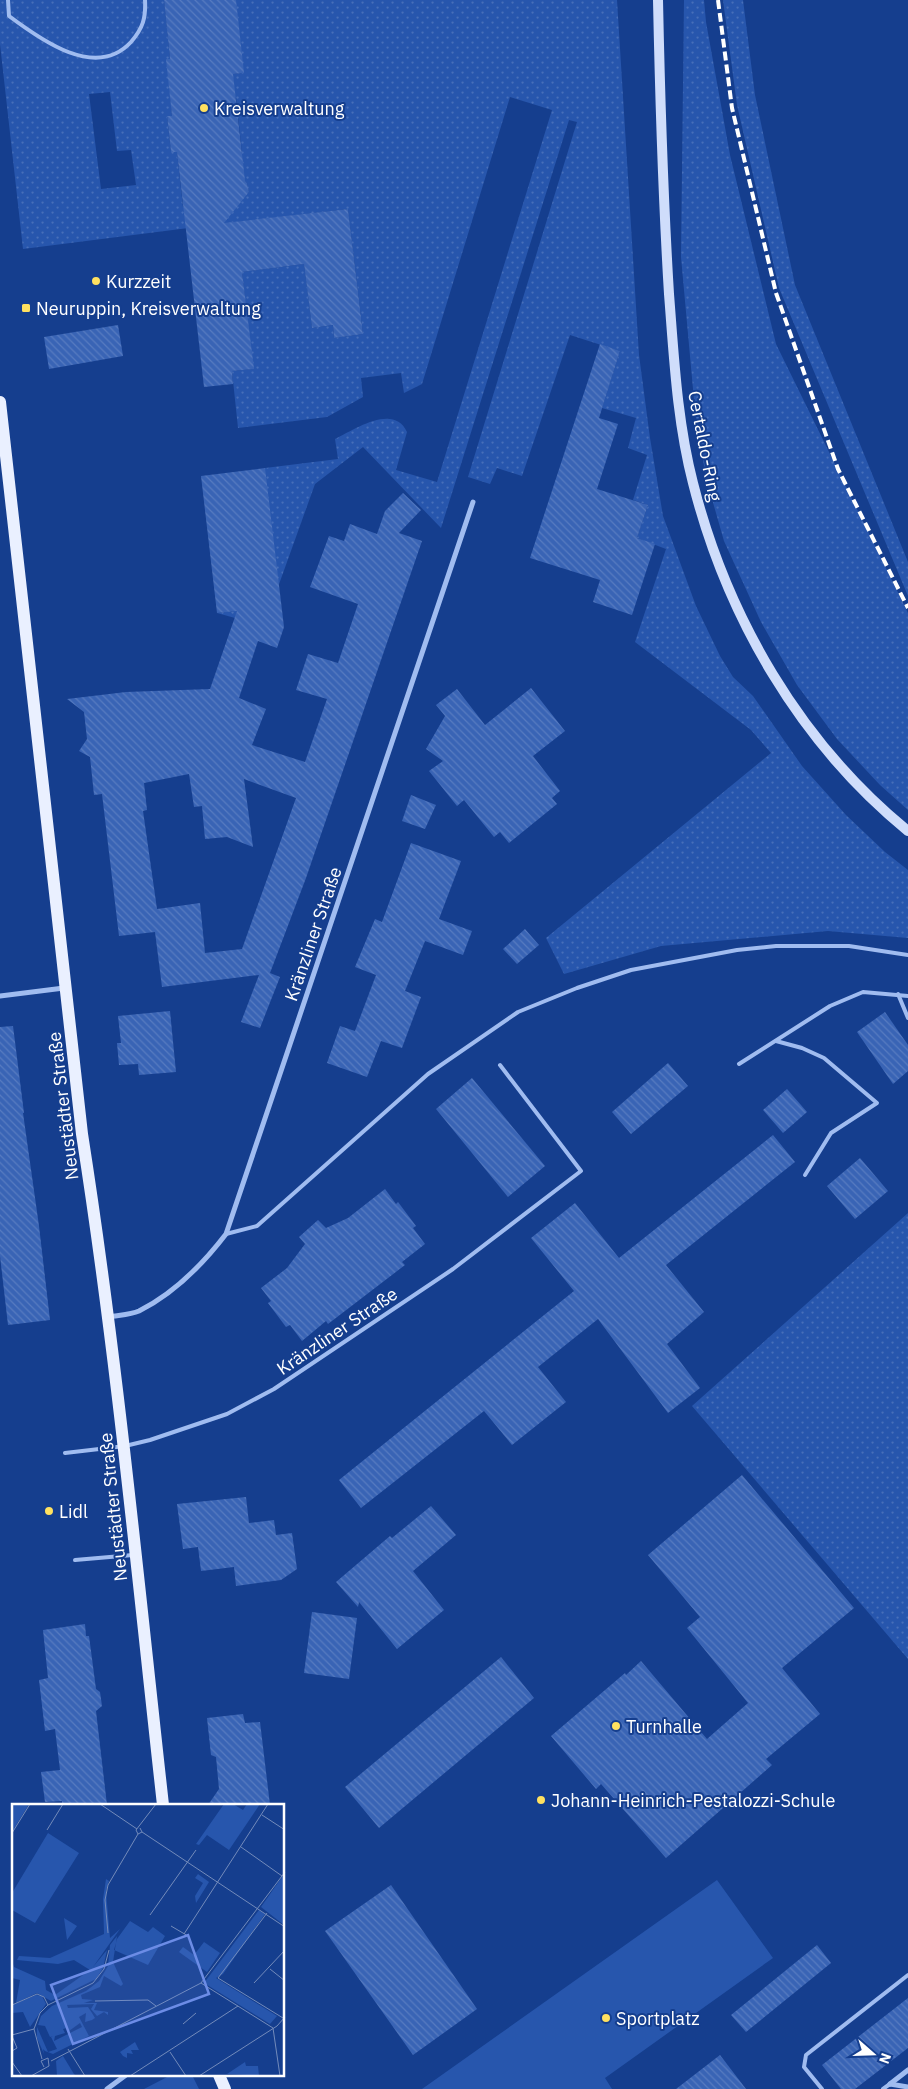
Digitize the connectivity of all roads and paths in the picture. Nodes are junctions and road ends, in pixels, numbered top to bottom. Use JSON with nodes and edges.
{"nodes":[{"id":1,"x":8,"y":0,"type":"edge"},
{"id":2,"x":145,"y":0,"type":"edge"},
{"id":3,"x":658,"y":0,"type":"edge"},
{"id":4,"x":0,"y":402,"type":"edge"},
{"id":5,"x":473,"y":502,"type":"dead end"},
{"id":6,"x":908,"y":831,"type":"edge"},
{"id":7,"x":908,"y":955,"type":"edge"},
{"id":8,"x":67,"y":987,"type":"junction"},
{"id":9,"x":898,"y":994,"type":"junction"},
{"id":10,"x":0,"y":996,"type":"edge"},
{"id":11,"x":908,"y":996,"type":"edge"},
{"id":12,"x":908,"y":1018,"type":"edge"},
{"id":13,"x":776,"y":1041,"type":"junction"},
{"id":14,"x":739,"y":1064,"type":"dead end"},
{"id":15,"x":500,"y":1066,"type":"dead end"},
{"id":16,"x":804,"y":1175,"type":"dead end"},
{"id":17,"x":226,"y":1234,"type":"junction"},
{"id":18,"x":108,"y":1317,"type":"junction"},
{"id":19,"x":125,"y":1446,"type":"junction"},
{"id":20,"x":65,"y":1453,"type":"dead end"},
{"id":21,"x":135,"y":1555,"type":"junction"},
{"id":22,"x":75,"y":1560,"type":"dead end"},
{"id":23,"x":163,"y":1804,"type":"edge"},
{"id":24,"x":908,"y":1975,"type":"edge"},
{"id":25,"x":908,"y":2070,"type":"edge"},
{"id":26,"x":125,"y":2076,"type":"edge"},
{"id":27,"x":219,"y":2076,"type":"edge"},
{"id":28,"x":890,"y":2084,"type":"junction"},
{"id":29,"x":908,"y":2087,"type":"edge"},
{"id":30,"x":108,"y":2089,"type":"edge"},
{"id":31,"x":225,"y":2089,"type":"edge"},
{"id":32,"x":822,"y":2089,"type":"edge"},
{"id":33,"x":883,"y":2089,"type":"edge"}],
"edges":[{"from":1,"to":2,"type":"lane"},
{"from":3,"to":6,"type":"main road","name":"Certaldo-Ring"},
{"from":4,"to":8,"type":"main road","name":"Neustädter Straße"},
{"from":5,"to":17,"type":"street","name":"Kränzliner Straße"},
{"from":7,"to":17,"type":"lane"},
{"from":8,"to":10,"type":"street"},
{"from":8,"to":18,"type":"main road","name":"Neustädter Straße"},
{"from":9,"to":11,"type":"lane"},
{"from":9,"to":12,"type":"lane"},
{"from":9,"to":13,"type":"lane"},
{"from":13,"to":14,"type":"lane"},
{"from":13,"to":16,"type":"lane"},
{"from":15,"to":19,"type":"lane","name":"Kränzliner Straße"},
{"from":17,"to":18,"type":"street","name":"Kränzliner Straße"},
{"from":18,"to":19,"type":"main road","name":"Neustädter Straße"},
{"from":19,"to":20,"type":"lane"},
{"from":19,"to":21,"type":"main road","name":"Neustädter Straße"},
{"from":21,"to":22,"type":"lane"},
{"from":21,"to":23,"type":"main road","name":"Neustädter Straße"},
{"from":24,"to":32,"type":"lane"},
{"from":25,"to":28,"type":"street"},
{"from":26,"to":30,"type":"street"},
{"from":27,"to":31,"type":"main road"},
{"from":28,"to":29,"type":"street"},
{"from":28,"to":33,"type":"lane"}]}
